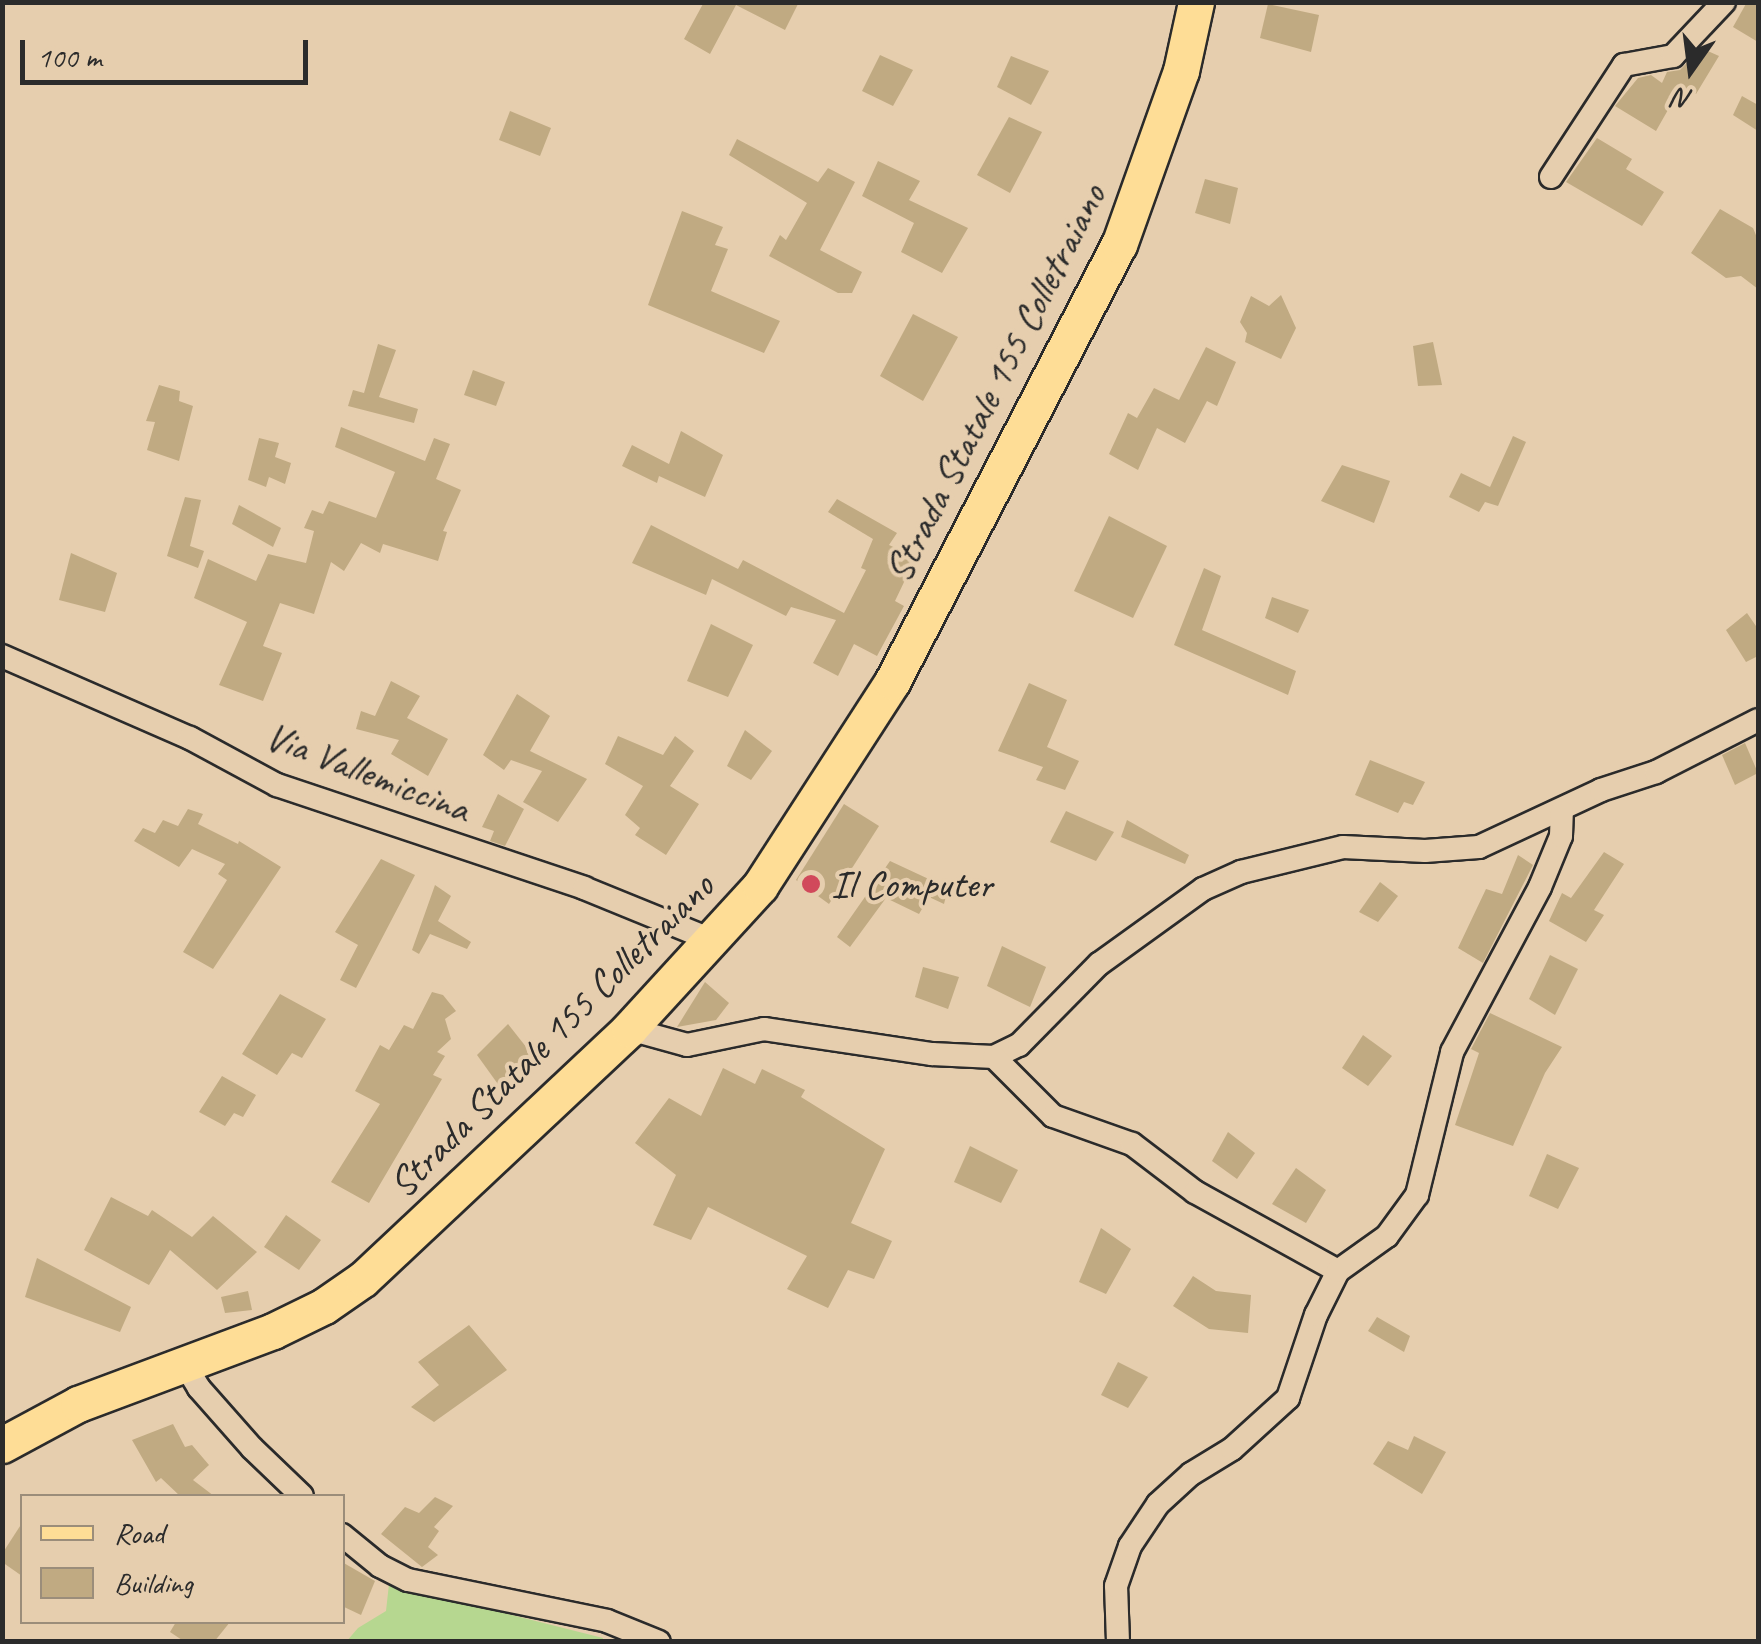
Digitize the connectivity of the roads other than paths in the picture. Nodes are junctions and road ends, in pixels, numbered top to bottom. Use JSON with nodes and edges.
{"nodes":[{"id":1,"x":1196,"y":2,"type":"edge"},
{"id":2,"x":1724,"y":2,"type":"edge"},
{"id":3,"x":1551,"y":177,"type":"dead end"},
{"id":4,"x":2,"y":656,"type":"edge"},
{"id":5,"x":1758,"y":720,"type":"edge"},
{"id":6,"x":1562,"y":812,"type":"junction"},
{"id":7,"x":714,"y":941,"type":"junction"},
{"id":8,"x":628,"y":1029,"type":"junction"},
{"id":9,"x":994,"y":1058,"type":"junction"},
{"id":10,"x":1338,"y":1271,"type":"junction"},
{"id":11,"x":184,"y":1363,"type":"junction"},
{"id":12,"x":2,"y":1445,"type":"edge"},
{"id":13,"x":300,"y":1494,"type":"edge"},
{"id":14,"x":345,"y":1537,"type":"edge"},
{"id":15,"x":659,"y":1642,"type":"edge"},
{"id":16,"x":1118,"y":1642,"type":"edge"}],
"edges":[{"from":1,"to":7,"type":"main road","name":"Strada Statale 155 Colletraiano"},
{"from":2,"to":3,"type":"street"},
{"from":4,"to":7,"type":"street","name":"Via Vallemiccina"},
{"from":5,"to":6,"type":"street"},
{"from":6,"to":9,"type":"street"},
{"from":6,"to":10,"type":"street"},
{"from":7,"to":8,"type":"main road","name":"Strada Statale 155 Colletraiano"},
{"from":8,"to":9,"type":"street"},
{"from":8,"to":11,"type":"main road","name":"Strada Statale 155 Colletraiano"},
{"from":9,"to":10,"type":"street"},
{"from":10,"to":16,"type":"street"},
{"from":11,"to":12,"type":"main road","name":"Strada Statale 155 Colletraiano"},
{"from":11,"to":13,"type":"street"},
{"from":14,"to":15,"type":"street"}]}
